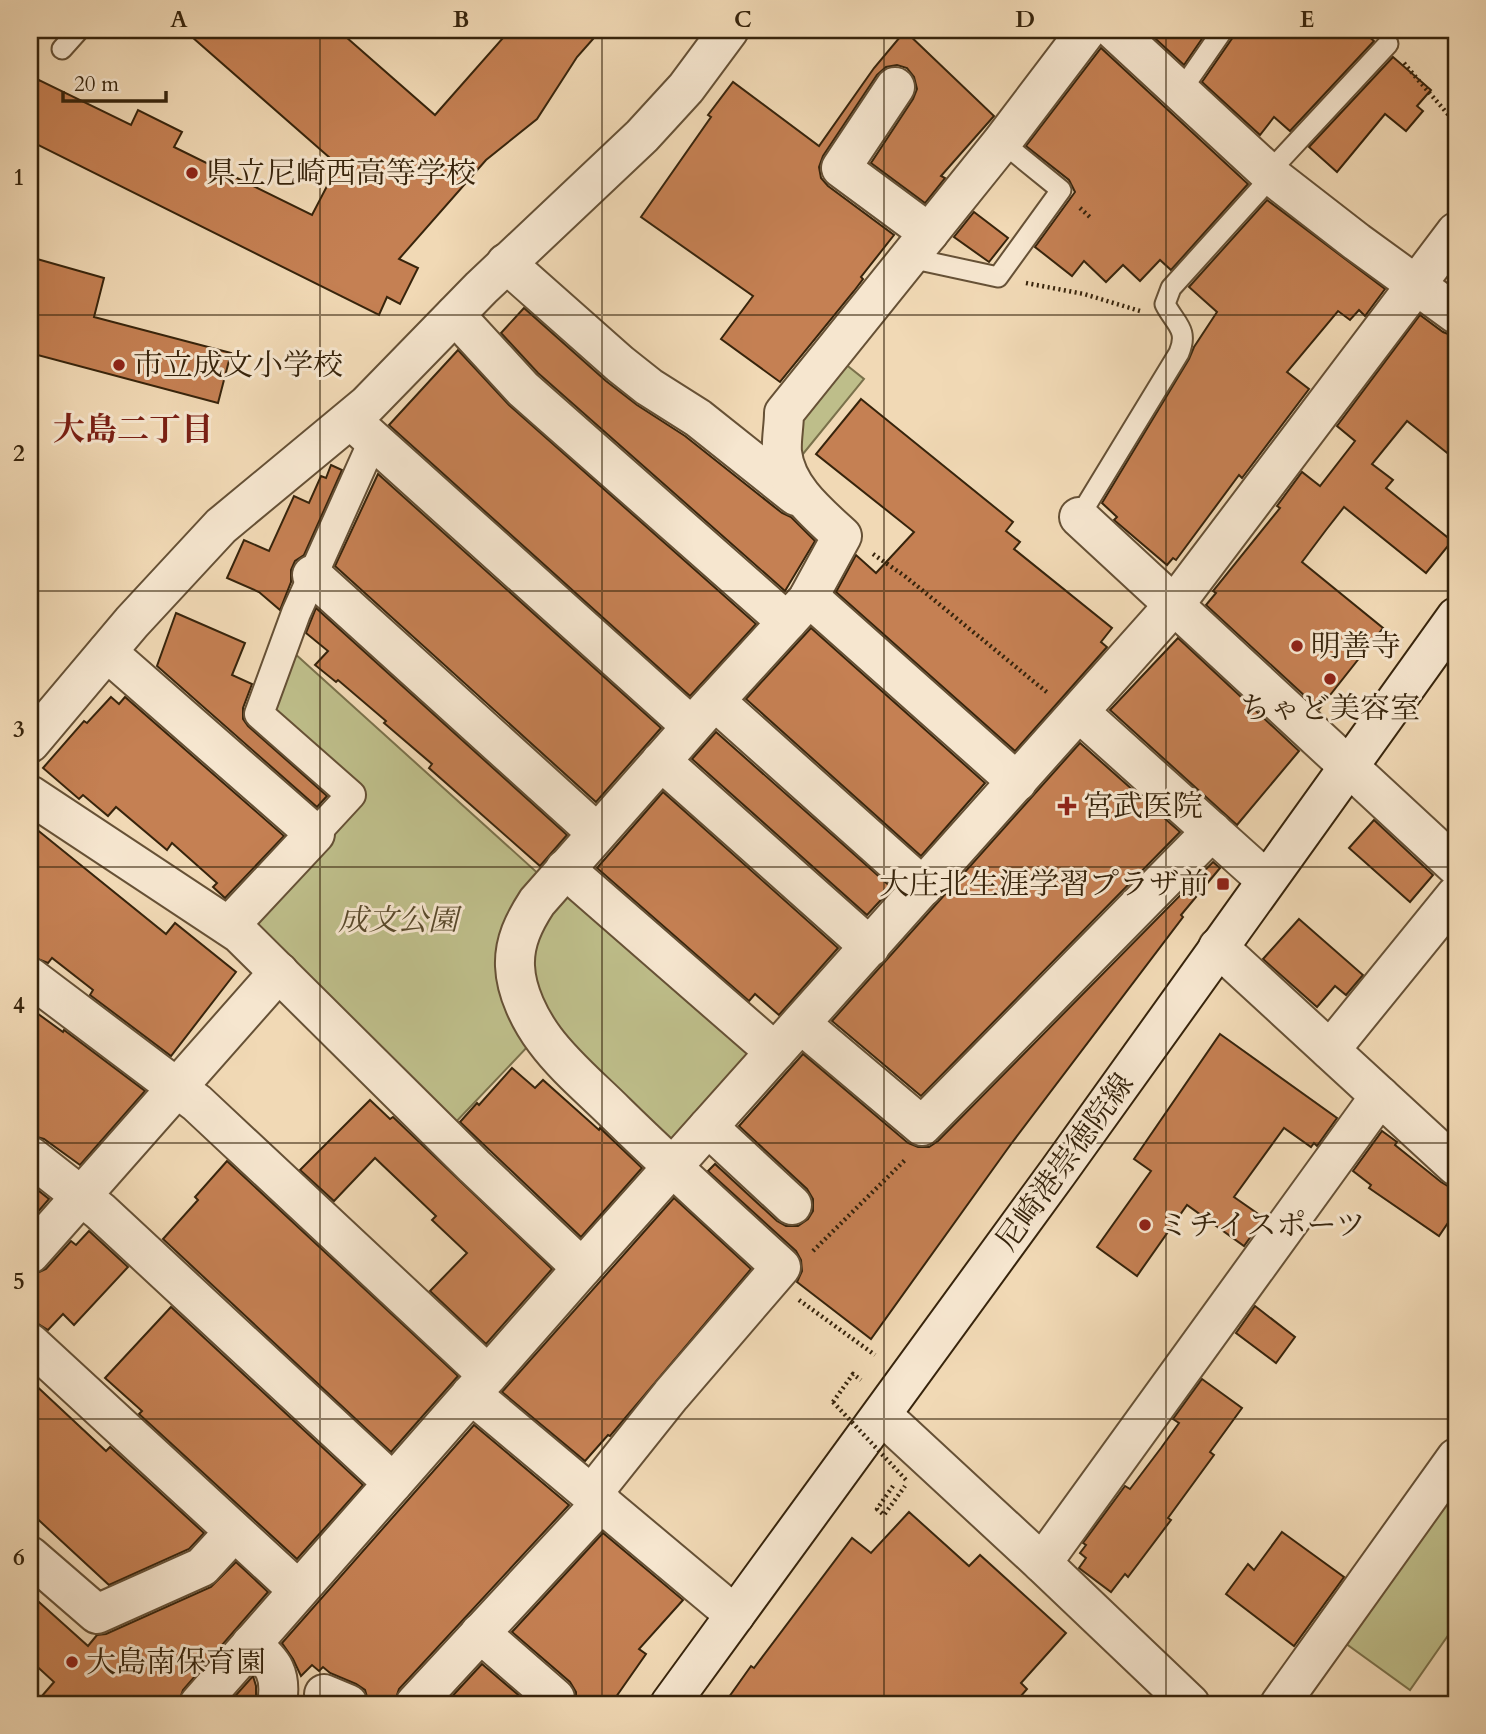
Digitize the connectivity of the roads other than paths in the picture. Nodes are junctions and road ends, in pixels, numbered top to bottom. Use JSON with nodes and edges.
{"nodes":[{"id":1,"x":79,"y":30,"type":"edge"},
{"id":2,"x":729,"y":30,"type":"edge"},
{"id":3,"x":1087,"y":30,"type":"edge"},
{"id":4,"x":1114,"y":30,"type":"edge"},
{"id":5,"x":1223,"y":30,"type":"edge"},
{"id":6,"x":1388,"y":44,"type":"road end"},
{"id":7,"x":62,"y":49,"type":"dead end"},
{"id":8,"x":895,"y":87,"type":"dead end"},
{"id":9,"x":1180,"y":92,"type":"junction"},
{"id":10,"x":1002,"y":142,"type":"junction"},
{"id":11,"x":1270,"y":174,"type":"junction"},
{"id":12,"x":1456,"y":232,"type":"edge"},
{"id":13,"x":919,"y":246,"type":"junction"},
{"id":14,"x":506,"y":263,"type":"junction"},
{"id":15,"x":1416,"y":285,"type":"junction"},
{"id":16,"x":1456,"y":314,"type":"edge"},
{"id":17,"x":455,"y":315,"type":"junction"},
{"id":18,"x":362,"y":430,"type":"junction"},
{"id":19,"x":814,"y":510,"type":"junction"},
{"id":20,"x":1079,"y":517,"type":"joint"},
{"id":21,"x":312,"y":575,"type":"junction"},
{"id":22,"x":1174,"y":605,"type":"junction"},
{"id":23,"x":798,"y":609,"type":"junction"},
{"id":24,"x":1453,"y":629,"type":"edge"},
{"id":25,"x":107,"y":652,"type":"junction"},
{"id":26,"x":703,"y":713,"type":"junction"},
{"id":27,"x":1077,"y":714,"type":"junction"},
{"id":28,"x":30,"y":743,"type":"edge"},
{"id":29,"x":661,"y":761,"type":"junction"},
{"id":30,"x":1349,"y":767,"type":"junction"},
{"id":31,"x":1017,"y":782,"type":"junction"},
{"id":32,"x":30,"y":795,"type":"edge"},
{"id":33,"x":1212,"y":831,"type":"junction"},
{"id":34,"x":597,"y":833,"type":"junction"},
{"id":35,"x":315,"y":834,"type":"junction"},
{"id":36,"x":1456,"y":866,"type":"edge"},
{"id":37,"x":565,"y":869,"type":"junction"},
{"id":38,"x":1266,"y":880,"type":"junction"},
{"id":39,"x":923,"y":887,"type":"junction"},
{"id":40,"x":1456,"y":895,"type":"edge"},
{"id":41,"x":229,"y":926,"type":"junction"},
{"id":42,"x":870,"y":947,"type":"junction"},
{"id":43,"x":1218,"y":947,"type":"junction"},
{"id":44,"x":279,"y":972,"type":"junction"},
{"id":45,"x":30,"y":977,"type":"edge"},
{"id":46,"x":801,"y":1024,"type":"junction"},
{"id":47,"x":1330,"y":1050,"type":"junction"},
{"id":48,"x":775,"y":1052,"type":"junction"},
{"id":49,"x":177,"y":1088,"type":"junction"},
{"id":50,"x":1380,"y":1096,"type":"junction"},
{"id":51,"x":708,"y":1127,"type":"junction"},
{"id":52,"x":30,"y":1157,"type":"edge"},
{"id":53,"x":1456,"y":1166,"type":"edge"},
{"id":54,"x":672,"y":1168,"type":"junction"},
{"id":55,"x":81,"y":1196,"type":"junction"},
{"id":56,"x":792,"y":1205,"type":"dead end"},
{"id":57,"x":30,"y":1254,"type":"edge"},
{"id":58,"x":582,"y":1268,"type":"junction"},
{"id":59,"x":30,"y":1343,"type":"edge"},
{"id":60,"x":479,"y":1385,"type":"junction"},
{"id":61,"x":882,"y":1415,"type":"junction"},
{"id":62,"x":1456,"y":1458,"type":"edge"},
{"id":63,"x":393,"y":1483,"type":"junction"},
{"id":64,"x":597,"y":1498,"type":"junction"},
{"id":65,"x":234,"y":1532,"type":"junction"},
{"id":66,"x":30,"y":1556,"type":"edge"},
{"id":67,"x":1042,"y":1563,"type":"junction"},
{"id":68,"x":298,"y":1590,"type":"junction"},
{"id":69,"x":735,"y":1615,"type":"junction"},
{"id":70,"x":480,"y":1633,"type":"junction"},
{"id":71,"x":251,"y":1644,"type":"junction"},
{"id":72,"x":555,"y":1698,"type":"dead end"},
{"id":73,"x":1181,"y":1701,"type":"edge"},
{"id":74,"x":198,"y":1704,"type":"edge"},
{"id":75,"x":277,"y":1704,"type":"edge"},
{"id":76,"x":415,"y":1704,"type":"edge"},
{"id":77,"x":670,"y":1704,"type":"edge"},
{"id":78,"x":1280,"y":1704,"type":"edge"}],
"edges":[{"from":1,"to":7,"type":"lane"},
{"from":2,"to":14,"type":"street"},
{"from":3,"to":10,"type":"street"},
{"from":4,"to":9,"type":"street"},
{"from":5,"to":9,"type":"lane"},
{"from":6,"to":11,"type":"lane"},
{"from":8,"to":13,"type":"street"},
{"from":9,"to":11,"type":"street"},
{"from":10,"to":13,"type":"street"},
{"from":10,"to":13,"type":"lane"},
{"from":11,"to":15,"type":"street"},
{"from":11,"to":20,"type":"lane"},
{"from":12,"to":15,"type":"street"},
{"from":13,"to":19,"type":"street"},
{"from":14,"to":17,"type":"street"},
{"from":14,"to":19,"type":"street"},
{"from":15,"to":16,"type":"street"},
{"from":15,"to":22,"type":"street"},
{"from":17,"to":18,"type":"street"},
{"from":17,"to":23,"type":"street"},
{"from":18,"to":21,"type":"street"},
{"from":18,"to":25,"type":"street"},
{"from":18,"to":26,"type":"street"},
{"from":19,"to":23,"type":"street"},
{"from":20,"to":22,"type":"street"},
{"from":21,"to":34,"type":"street"},
{"from":21,"to":35,"type":"street"},
{"from":22,"to":27,"type":"street"},
{"from":22,"to":30,"type":"street"},
{"from":23,"to":26,"type":"street"},
{"from":23,"to":31,"type":"street"},
{"from":24,"to":30,"type":"street","name":"尼崎港崇徳院線"},
{"from":25,"to":28,"type":"street"},
{"from":25,"to":35,"type":"street"},
{"from":26,"to":29,"type":"street"},
{"from":26,"to":39,"type":"street"},
{"from":27,"to":31,"type":"street"},
{"from":27,"to":33,"type":"street"},
{"from":29,"to":34,"type":"street"},
{"from":29,"to":42,"type":"street"},
{"from":30,"to":36,"type":"street"},
{"from":30,"to":38,"type":"street","name":"尼崎港崇徳院線"},
{"from":31,"to":39,"type":"street"},
{"from":32,"to":41,"type":"street"},
{"from":33,"to":38,"type":"street"},
{"from":33,"to":46,"type":"street"},
{"from":34,"to":37,"type":"street"},
{"from":35,"to":41,"type":"street"},
{"from":37,"to":48,"type":"street"},
{"from":37,"to":54,"type":"street"},
{"from":38,"to":43,"type":"street","name":"尼崎港崇徳院線"},
{"from":39,"to":42,"type":"street"},
{"from":40,"to":47,"type":"street"},
{"from":41,"to":44,"type":"street"},
{"from":42,"to":46,"type":"street"},
{"from":43,"to":47,"type":"street"},
{"from":43,"to":61,"type":"street","name":"尼崎港崇徳院線"},
{"from":44,"to":49,"type":"street"},
{"from":44,"to":58,"type":"street"},
{"from":45,"to":49,"type":"street"},
{"from":46,"to":48,"type":"street"},
{"from":47,"to":50,"type":"street"},
{"from":48,"to":51,"type":"street"},
{"from":49,"to":55,"type":"street"},
{"from":49,"to":60,"type":"street"},
{"from":50,"to":53,"type":"street"},
{"from":50,"to":67,"type":"street"},
{"from":51,"to":54,"type":"street"},
{"from":51,"to":56,"type":"street"},
{"from":52,"to":55,"type":"street"},
{"from":54,"to":58,"type":"street"},
{"from":54,"to":64,"type":"street"},
{"from":55,"to":57,"type":"street"},
{"from":55,"to":63,"type":"street"},
{"from":58,"to":60,"type":"street"},
{"from":59,"to":65,"type":"street"},
{"from":60,"to":63,"type":"street"},
{"from":60,"to":64,"type":"street"},
{"from":61,"to":67,"type":"street"},
{"from":61,"to":69,"type":"street","name":"尼崎港崇徳院線"},
{"from":62,"to":78,"type":"street"},
{"from":63,"to":68,"type":"street"},
{"from":64,"to":69,"type":"street"},
{"from":64,"to":70,"type":"street"},
{"from":65,"to":66,"type":"street"},
{"from":65,"to":68,"type":"street"},
{"from":67,"to":73,"type":"street"},
{"from":68,"to":71,"type":"street"},
{"from":69,"to":77,"type":"street","name":"尼崎港崇徳院線"},
{"from":70,"to":72,"type":"street"},
{"from":70,"to":76,"type":"street"},
{"from":71,"to":74,"type":"street"},
{"from":71,"to":75,"type":"street"}]}
